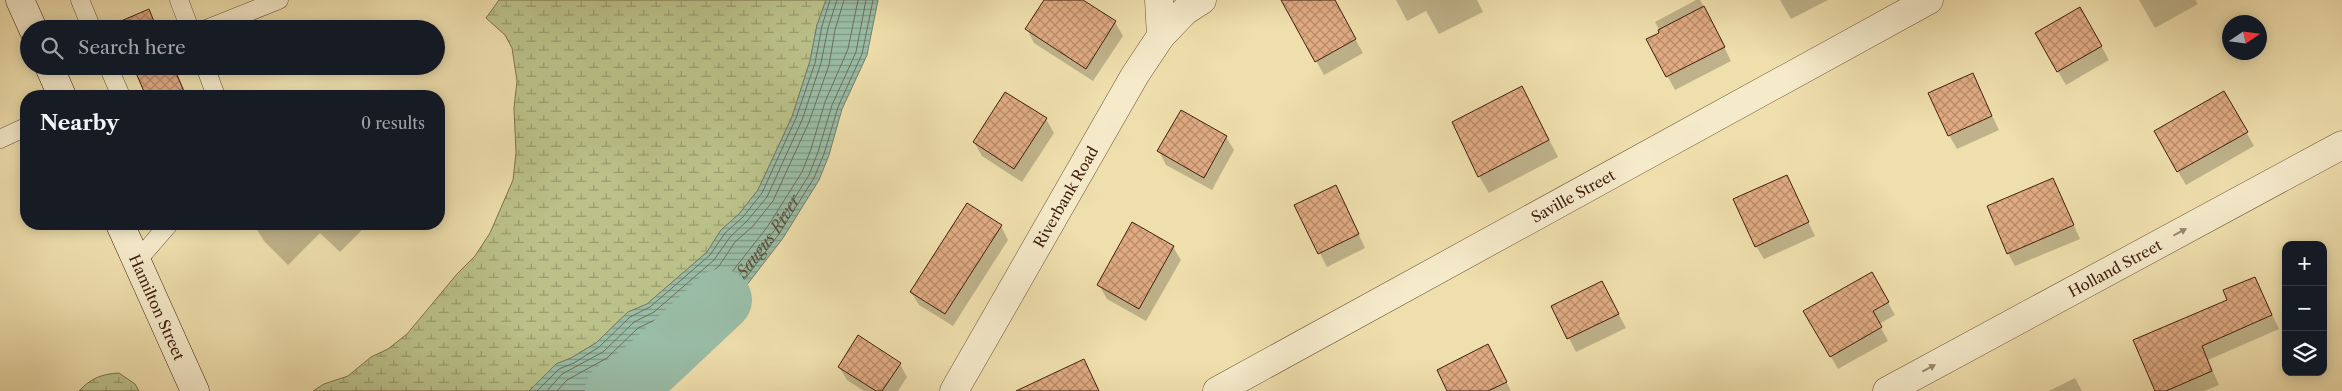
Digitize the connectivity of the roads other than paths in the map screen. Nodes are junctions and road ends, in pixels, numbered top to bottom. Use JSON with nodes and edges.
{"nodes":[{"id":1,"x":20,"y":0,"type":"edge"},
{"id":2,"x":80,"y":0,"type":"edge"},
{"id":3,"x":179,"y":0,"type":"edge"},
{"id":4,"x":279,"y":0,"type":"edge"},
{"id":5,"x":1159,"y":0,"type":"edge"},
{"id":6,"x":1202,"y":0,"type":"edge"},
{"id":7,"x":1929,"y":0,"type":"edge"},
{"id":8,"x":29,"y":20,"type":"edge"},
{"id":9,"x":88,"y":20,"type":"edge"},
{"id":10,"x":187,"y":20,"type":"edge"},
{"id":11,"x":229,"y":20,"type":"edge"},
{"id":12,"x":1161,"y":36,"type":"junction"},
{"id":13,"x":53,"y":75,"type":"edge"},
{"id":14,"x":112,"y":75,"type":"edge"},
{"id":15,"x":208,"y":75,"type":"edge"},
{"id":16,"x":59,"y":90,"type":"edge"},
{"id":17,"x":118,"y":90,"type":"edge"},
{"id":18,"x":214,"y":90,"type":"edge"},
{"id":19,"x":20,"y":130,"type":"edge"},
{"id":20,"x":0,"y":139,"type":"edge"},
{"id":21,"x":2342,"y":145,"type":"edge"},
{"id":22,"x":123,"y":230,"type":"edge"},
{"id":23,"x":164,"y":230,"type":"edge"},
{"id":24,"x":137,"y":261,"type":"junction"},
{"id":25,"x":195,"y":391,"type":"edge"},
{"id":26,"x":954,"y":391,"type":"edge"},
{"id":27,"x":1217,"y":391,"type":"edge"},
{"id":28,"x":1887,"y":391,"type":"edge"}],
"edges":[{"from":1,"to":8,"type":"street"},
{"from":2,"to":9,"type":"lane"},
{"from":3,"to":10,"type":"lane"},
{"from":4,"to":11,"type":"lane"},
{"from":5,"to":12,"type":"street"},
{"from":6,"to":12,"type":"street","name":"Riverbank Road"},
{"from":7,"to":27,"type":"street","name":"Saville Street"},
{"from":12,"to":26,"type":"street","name":"Riverbank Road"},
{"from":13,"to":16,"type":"street"},
{"from":14,"to":17,"type":"lane"},
{"from":15,"to":18,"type":"lane"},
{"from":19,"to":20,"type":"lane"},
{"from":28,"to":21,"type":"street","name":"Holland Street","one_way":true},
{"from":22,"to":24,"type":"street","name":"Hamilton Street"},
{"from":23,"to":24,"type":"lane"},
{"from":24,"to":25,"type":"street","name":"Hamilton Street"}]}
